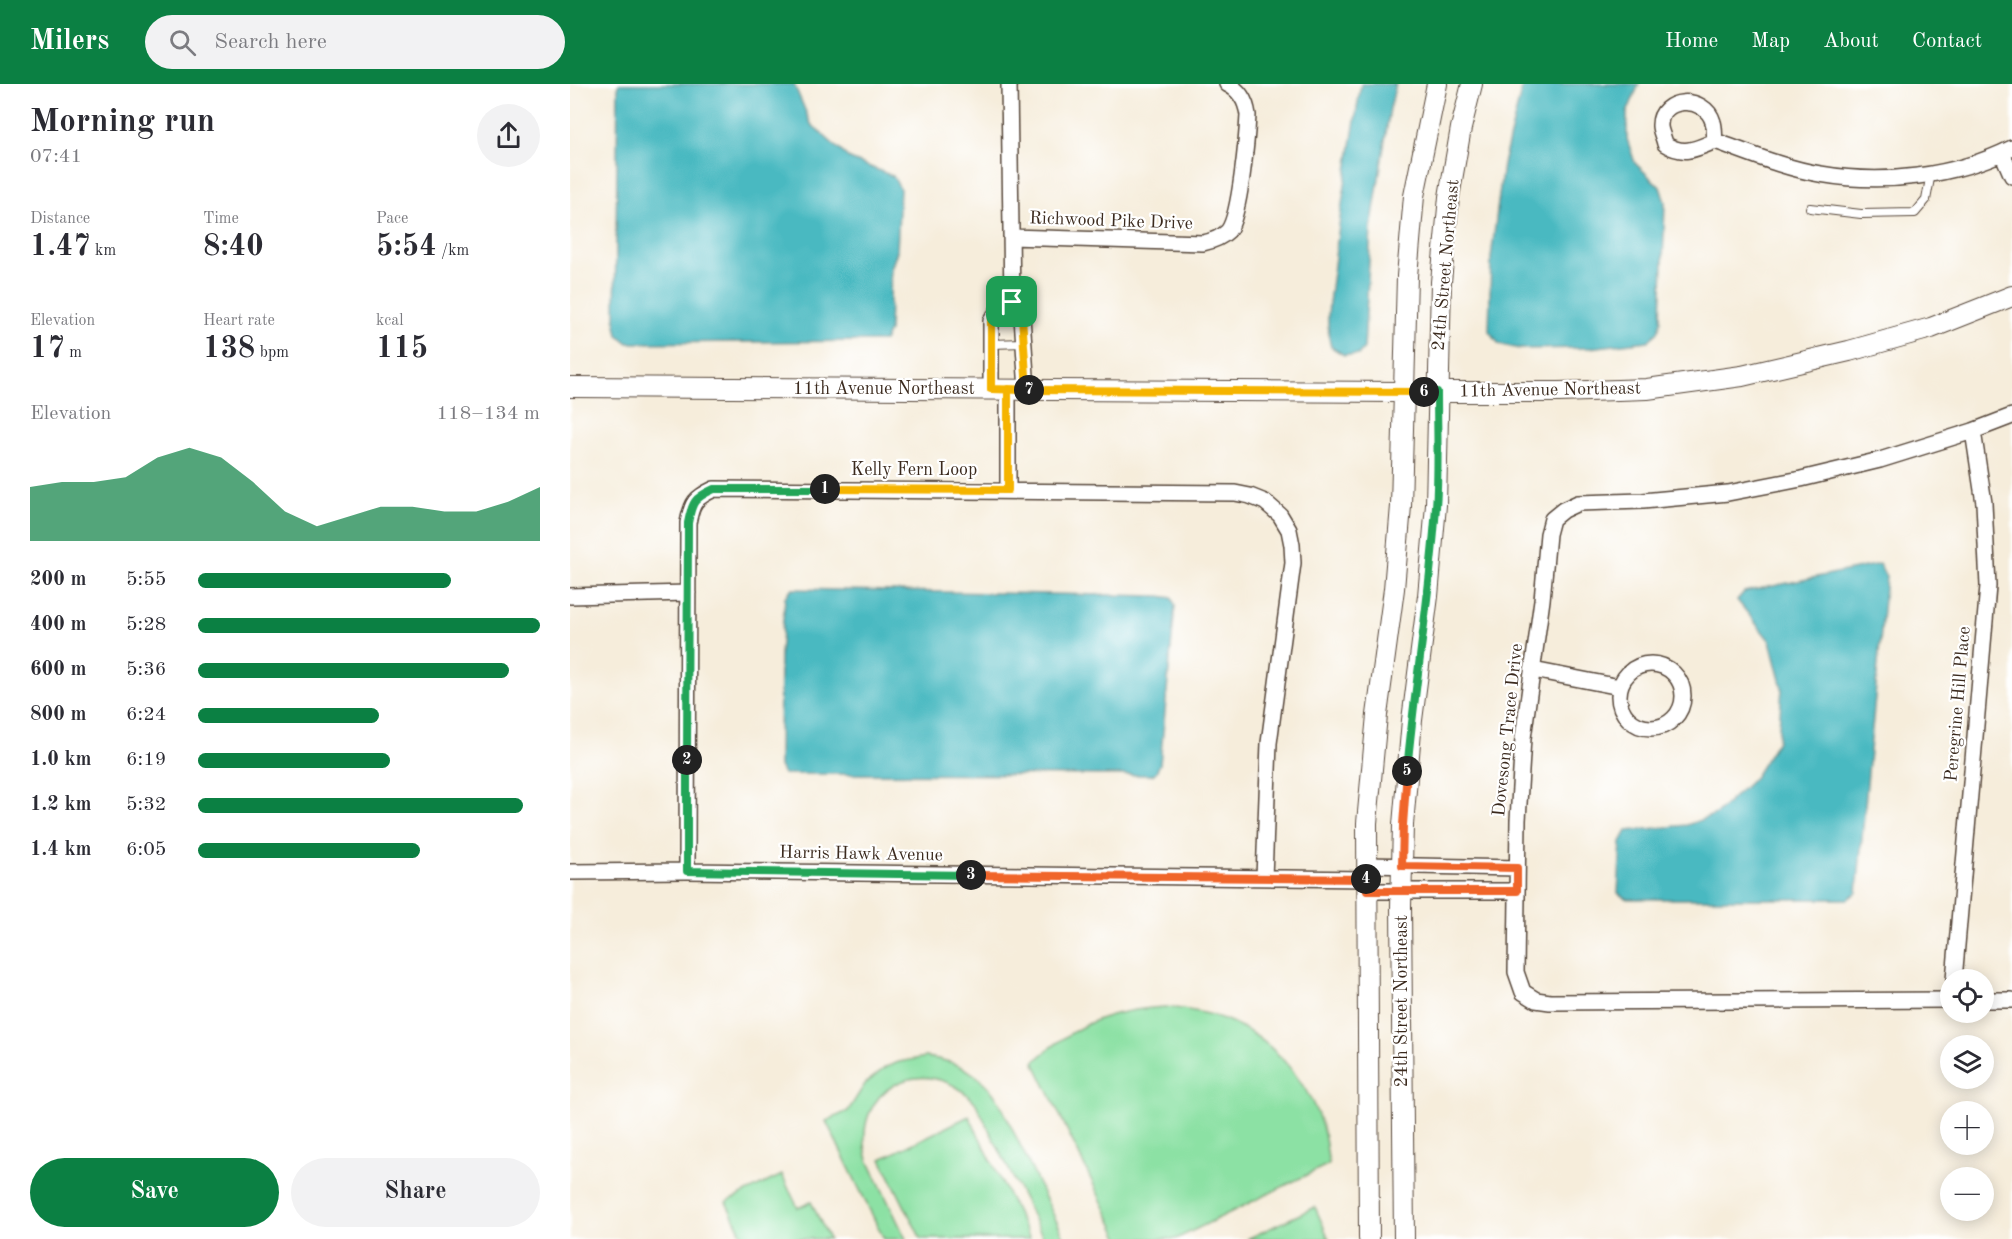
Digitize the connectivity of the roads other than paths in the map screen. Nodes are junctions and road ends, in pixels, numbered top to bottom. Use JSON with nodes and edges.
{"nodes":[{"id":1,"x":1009,"y":84,"type":"edge"},
{"id":2,"x":1227,"y":84,"type":"edge"},
{"id":3,"x":1437,"y":84,"type":"edge"},
{"id":4,"x":1472,"y":84,"type":"edge"},
{"id":5,"x":1715,"y":141,"type":"dead end"},
{"id":6,"x":2007,"y":151,"type":"edge"},
{"id":7,"x":1931,"y":173,"type":"junction"},
{"id":8,"x":2012,"y":176,"type":"edge"},
{"id":9,"x":1810,"y":208,"type":"dead end"},
{"id":10,"x":1011,"y":237,"type":"junction"},
{"id":11,"x":2012,"y":296,"type":"edge"},
{"id":12,"x":1012,"y":302,"type":"junction"},
{"id":13,"x":1024,"y":343,"type":"junction"},
{"id":14,"x":991,"y":344,"type":"junction"},
{"id":15,"x":570,"y":387,"type":"edge"},
{"id":16,"x":1008,"y":390,"type":"junction"},
{"id":17,"x":1404,"y":392,"type":"junction"},
{"id":18,"x":1437,"y":392,"type":"junction"},
{"id":19,"x":2012,"y":416,"type":"edge"},
{"id":20,"x":1973,"y":431,"type":"junction"},
{"id":21,"x":1008,"y":490,"type":"junction"},
{"id":22,"x":688,"y":593,"type":"junction"},
{"id":23,"x":570,"y":596,"type":"edge"},
{"id":24,"x":1533,"y":670,"type":"junction"},
{"id":25,"x":1620,"y":687,"type":"junction"},
{"id":26,"x":1402,"y":866,"type":"junction"},
{"id":27,"x":1517,"y":868,"type":"junction"},
{"id":28,"x":687,"y":871,"type":"junction"},
{"id":29,"x":570,"y":872,"type":"edge"},
{"id":30,"x":1264,"y":878,"type":"junction"},
{"id":31,"x":1367,"y":878,"type":"junction"},
{"id":32,"x":1402,"y":890,"type":"junction"},
{"id":33,"x":1517,"y":891,"type":"junction"},
{"id":34,"x":1955,"y":969,"type":"edge"},
{"id":35,"x":1940,"y":1000,"type":"edge"},
{"id":36,"x":1994,"y":1000,"type":"edge"},
{"id":37,"x":2012,"y":1000,"type":"edge"},
{"id":38,"x":1368,"y":1239,"type":"edge"},
{"id":39,"x":1404,"y":1239,"type":"edge"}],
"edges":[{"from":1,"to":10,"type":"street"},
{"from":2,"to":10,"type":"street","name":"Richwood Pike Drive"},
{"from":3,"to":17,"type":"street","name":"24th Street Northeast"},
{"from":4,"to":18,"type":"street","name":"24th Street Northeast"},
{"from":5,"to":7,"type":"street"},
{"from":6,"to":7,"type":"street"},
{"from":6,"to":8,"type":"street"},
{"from":7,"to":9,"type":"lane"},
{"from":10,"to":12,"type":"street"},
{"from":11,"to":18,"type":"street","name":"11th Avenue Northeast"},
{"from":12,"to":13,"type":"street"},
{"from":12,"to":14,"type":"street"},
{"from":13,"to":14,"type":"lane"},
{"from":13,"to":16,"type":"street"},
{"from":14,"to":16,"type":"street"},
{"from":15,"to":16,"type":"street","name":"11th Avenue Northeast"},
{"from":16,"to":17,"type":"street","name":"11th Avenue Northeast"},
{"from":16,"to":21,"type":"street"},
{"from":17,"to":18,"type":"street","name":"11th Avenue Northeast"},
{"from":17,"to":31,"type":"street","name":"24th Street Northeast"},
{"from":18,"to":26,"type":"street","name":"24th Street Northeast"},
{"from":19,"to":20,"type":"street","name":"Dovesong Trace Drive"},
{"from":20,"to":24,"type":"street","name":"Dovesong Trace Drive"},
{"from":20,"to":34,"type":"street","name":"Peregrine Hill Place"},
{"from":21,"to":22,"type":"street","name":"Kelly Fern Loop"},
{"from":21,"to":30,"type":"street","name":"Kelly Fern Loop"},
{"from":22,"to":23,"type":"street"},
{"from":22,"to":28,"type":"street","name":"Kelly Fern Loop"},
{"from":24,"to":25,"type":"street"},
{"from":24,"to":27,"type":"street","name":"Dovesong Trace Drive"},
{"from":25,"to":25,"type":"street"},
{"from":26,"to":27,"type":"street"},
{"from":26,"to":31,"type":"street"},
{"from":26,"to":32,"type":"street","name":"24th Street Northeast"},
{"from":27,"to":33,"type":"street","name":"Dovesong Trace Drive"},
{"from":28,"to":29,"type":"street","name":"Harris Hawk Avenue"},
{"from":28,"to":30,"type":"street","name":"Harris Hawk Avenue"},
{"from":30,"to":31,"type":"street","name":"Harris Hawk Avenue"},
{"from":31,"to":32,"type":"street"},
{"from":31,"to":38,"type":"street","name":"24th Street Northeast"},
{"from":32,"to":33,"type":"street"},
{"from":32,"to":39,"type":"street","name":"24th Street Northeast"},
{"from":33,"to":35,"type":"street","name":"Dovesong Trace Drive"},
{"from":36,"to":37,"type":"street"}]}
